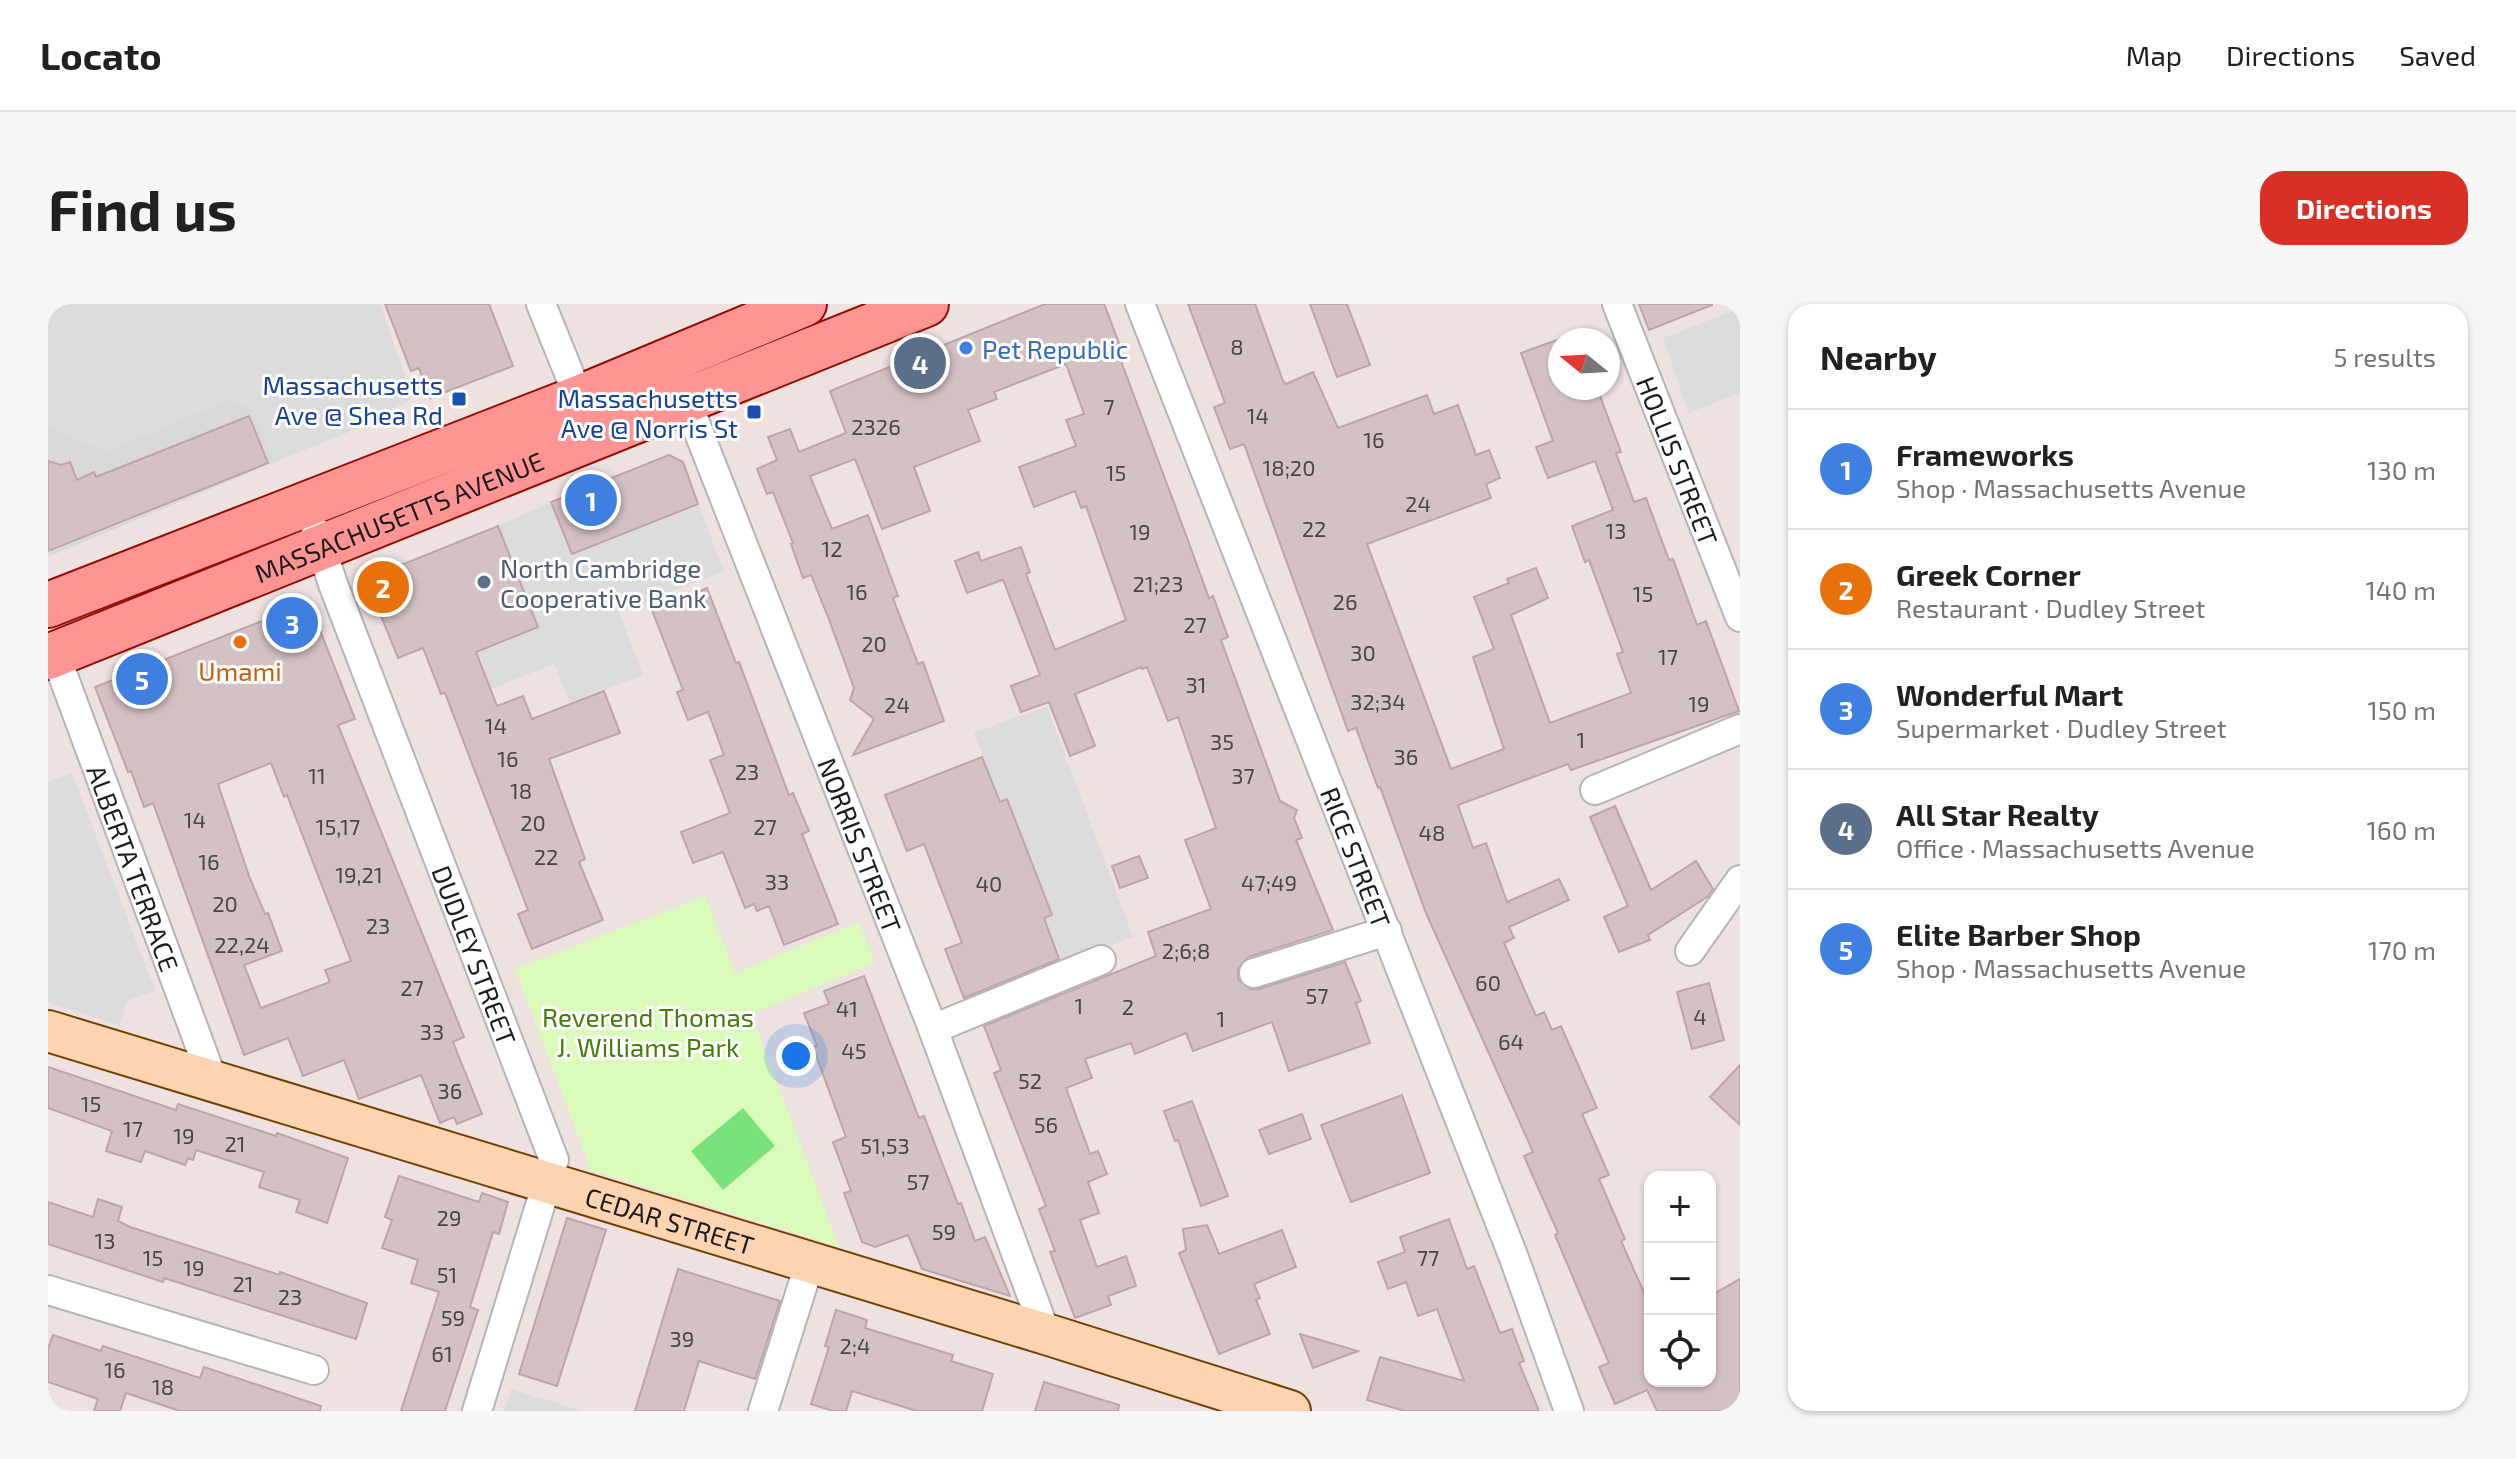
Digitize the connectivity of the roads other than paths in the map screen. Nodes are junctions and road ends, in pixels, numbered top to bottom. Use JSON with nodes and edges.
{"nodes":[{"id":1,"x":541,"y":304,"type":"edge"},
{"id":2,"x":804,"y":304,"type":"edge"},
{"id":3,"x":926,"y":304,"type":"edge"},
{"id":4,"x":1140,"y":304,"type":"edge"},
{"id":5,"x":1617,"y":304,"type":"edge"},
{"id":6,"x":671,"y":359,"type":"junction"},
{"id":7,"x":579,"y":398,"type":"junction"},
{"id":8,"x":686,"y":399,"type":"junction"},
{"id":9,"x":306,"y":505,"type":"junction"},
{"id":10,"x":321,"y":548,"type":"junction"},
{"id":11,"x":1732,"y":581,"type":"edge"},
{"id":12,"x":48,"y":605,"type":"edge"},
{"id":13,"x":1740,"y":617,"type":"edge"},
{"id":14,"x":51,"y":655,"type":"edge"},
{"id":15,"x":1740,"y":729,"type":"edge"},
{"id":16,"x":1595,"y":790,"type":"dead end"},
{"id":17,"x":1740,"y":880,"type":"edge"},
{"id":18,"x":1387,"y":931,"type":"junction"},
{"id":19,"x":1690,"y":951,"type":"dead end"},
{"id":20,"x":1101,"y":960,"type":"dead end"},
{"id":21,"x":1254,"y":973,"type":"dead end"},
{"id":22,"x":933,"y":1029,"type":"junction"},
{"id":23,"x":48,"y":1031,"type":"edge"},
{"id":24,"x":213,"y":1081,"type":"junction"},
{"id":25,"x":547,"y":1182,"type":"junction"},
{"id":26,"x":810,"y":1262,"type":"junction"},
{"id":27,"x":48,"y":1290,"type":"edge"},
{"id":28,"x":1046,"y":1334,"type":"junction"},
{"id":29,"x":314,"y":1370,"type":"dead end"},
{"id":30,"x":477,"y":1411,"type":"edge"},
{"id":31,"x":763,"y":1411,"type":"edge"},
{"id":32,"x":1290,"y":1411,"type":"edge"},
{"id":33,"x":1569,"y":1411,"type":"edge"}],
"edges":[{"from":1,"to":7,"type":"street"},
{"from":2,"to":6,"type":"main road","name":"MASSACHUSETTS AVENUE"},
{"from":3,"to":8,"type":"main road","name":"MASSACHUSETTS AVENUE"},
{"from":4,"to":18,"type":"street","name":"RICE STREET"},
{"from":5,"to":11,"type":"street","name":"HOLLIS STREET"},
{"from":6,"to":7,"type":"main road","name":"MASSACHUSETTS AVENUE"},
{"from":6,"to":8,"type":"street","name":"NORRIS STREET"},
{"from":7,"to":9,"type":"main road","name":"MASSACHUSETTS AVENUE"},
{"from":8,"to":10,"type":"main road","name":"MASSACHUSETTS AVENUE"},
{"from":8,"to":22,"type":"street","name":"NORRIS STREET"},
{"from":9,"to":10,"type":"street","name":"DUDLEY STREET"},
{"from":9,"to":12,"type":"main road","name":"MASSACHUSETTS AVENUE"},
{"from":10,"to":14,"type":"main road","name":"MASSACHUSETTS AVENUE"},
{"from":10,"to":25,"type":"street","name":"DUDLEY STREET"},
{"from":11,"to":13,"type":"street","name":"HOLLIS STREET"},
{"from":14,"to":24,"type":"street","name":"ALBERTA TERRACE"},
{"from":15,"to":16,"type":"street"},
{"from":17,"to":19,"type":"street"},
{"from":18,"to":21,"type":"street"},
{"from":18,"to":33,"type":"street","name":"RICE STREET"},
{"from":20,"to":22,"type":"street"},
{"from":22,"to":28,"type":"street","name":"NORRIS STREET"},
{"from":23,"to":24,"type":"street","name":"CEDAR STREET"},
{"from":24,"to":25,"type":"street","name":"CEDAR STREET"},
{"from":25,"to":26,"type":"street","name":"CEDAR STREET"},
{"from":25,"to":30,"type":"street","name":"DUDLEY STREET"},
{"from":26,"to":28,"type":"street","name":"CEDAR STREET"},
{"from":26,"to":31,"type":"street"},
{"from":27,"to":29,"type":"street"},
{"from":28,"to":32,"type":"street","name":"CEDAR STREET"}]}
